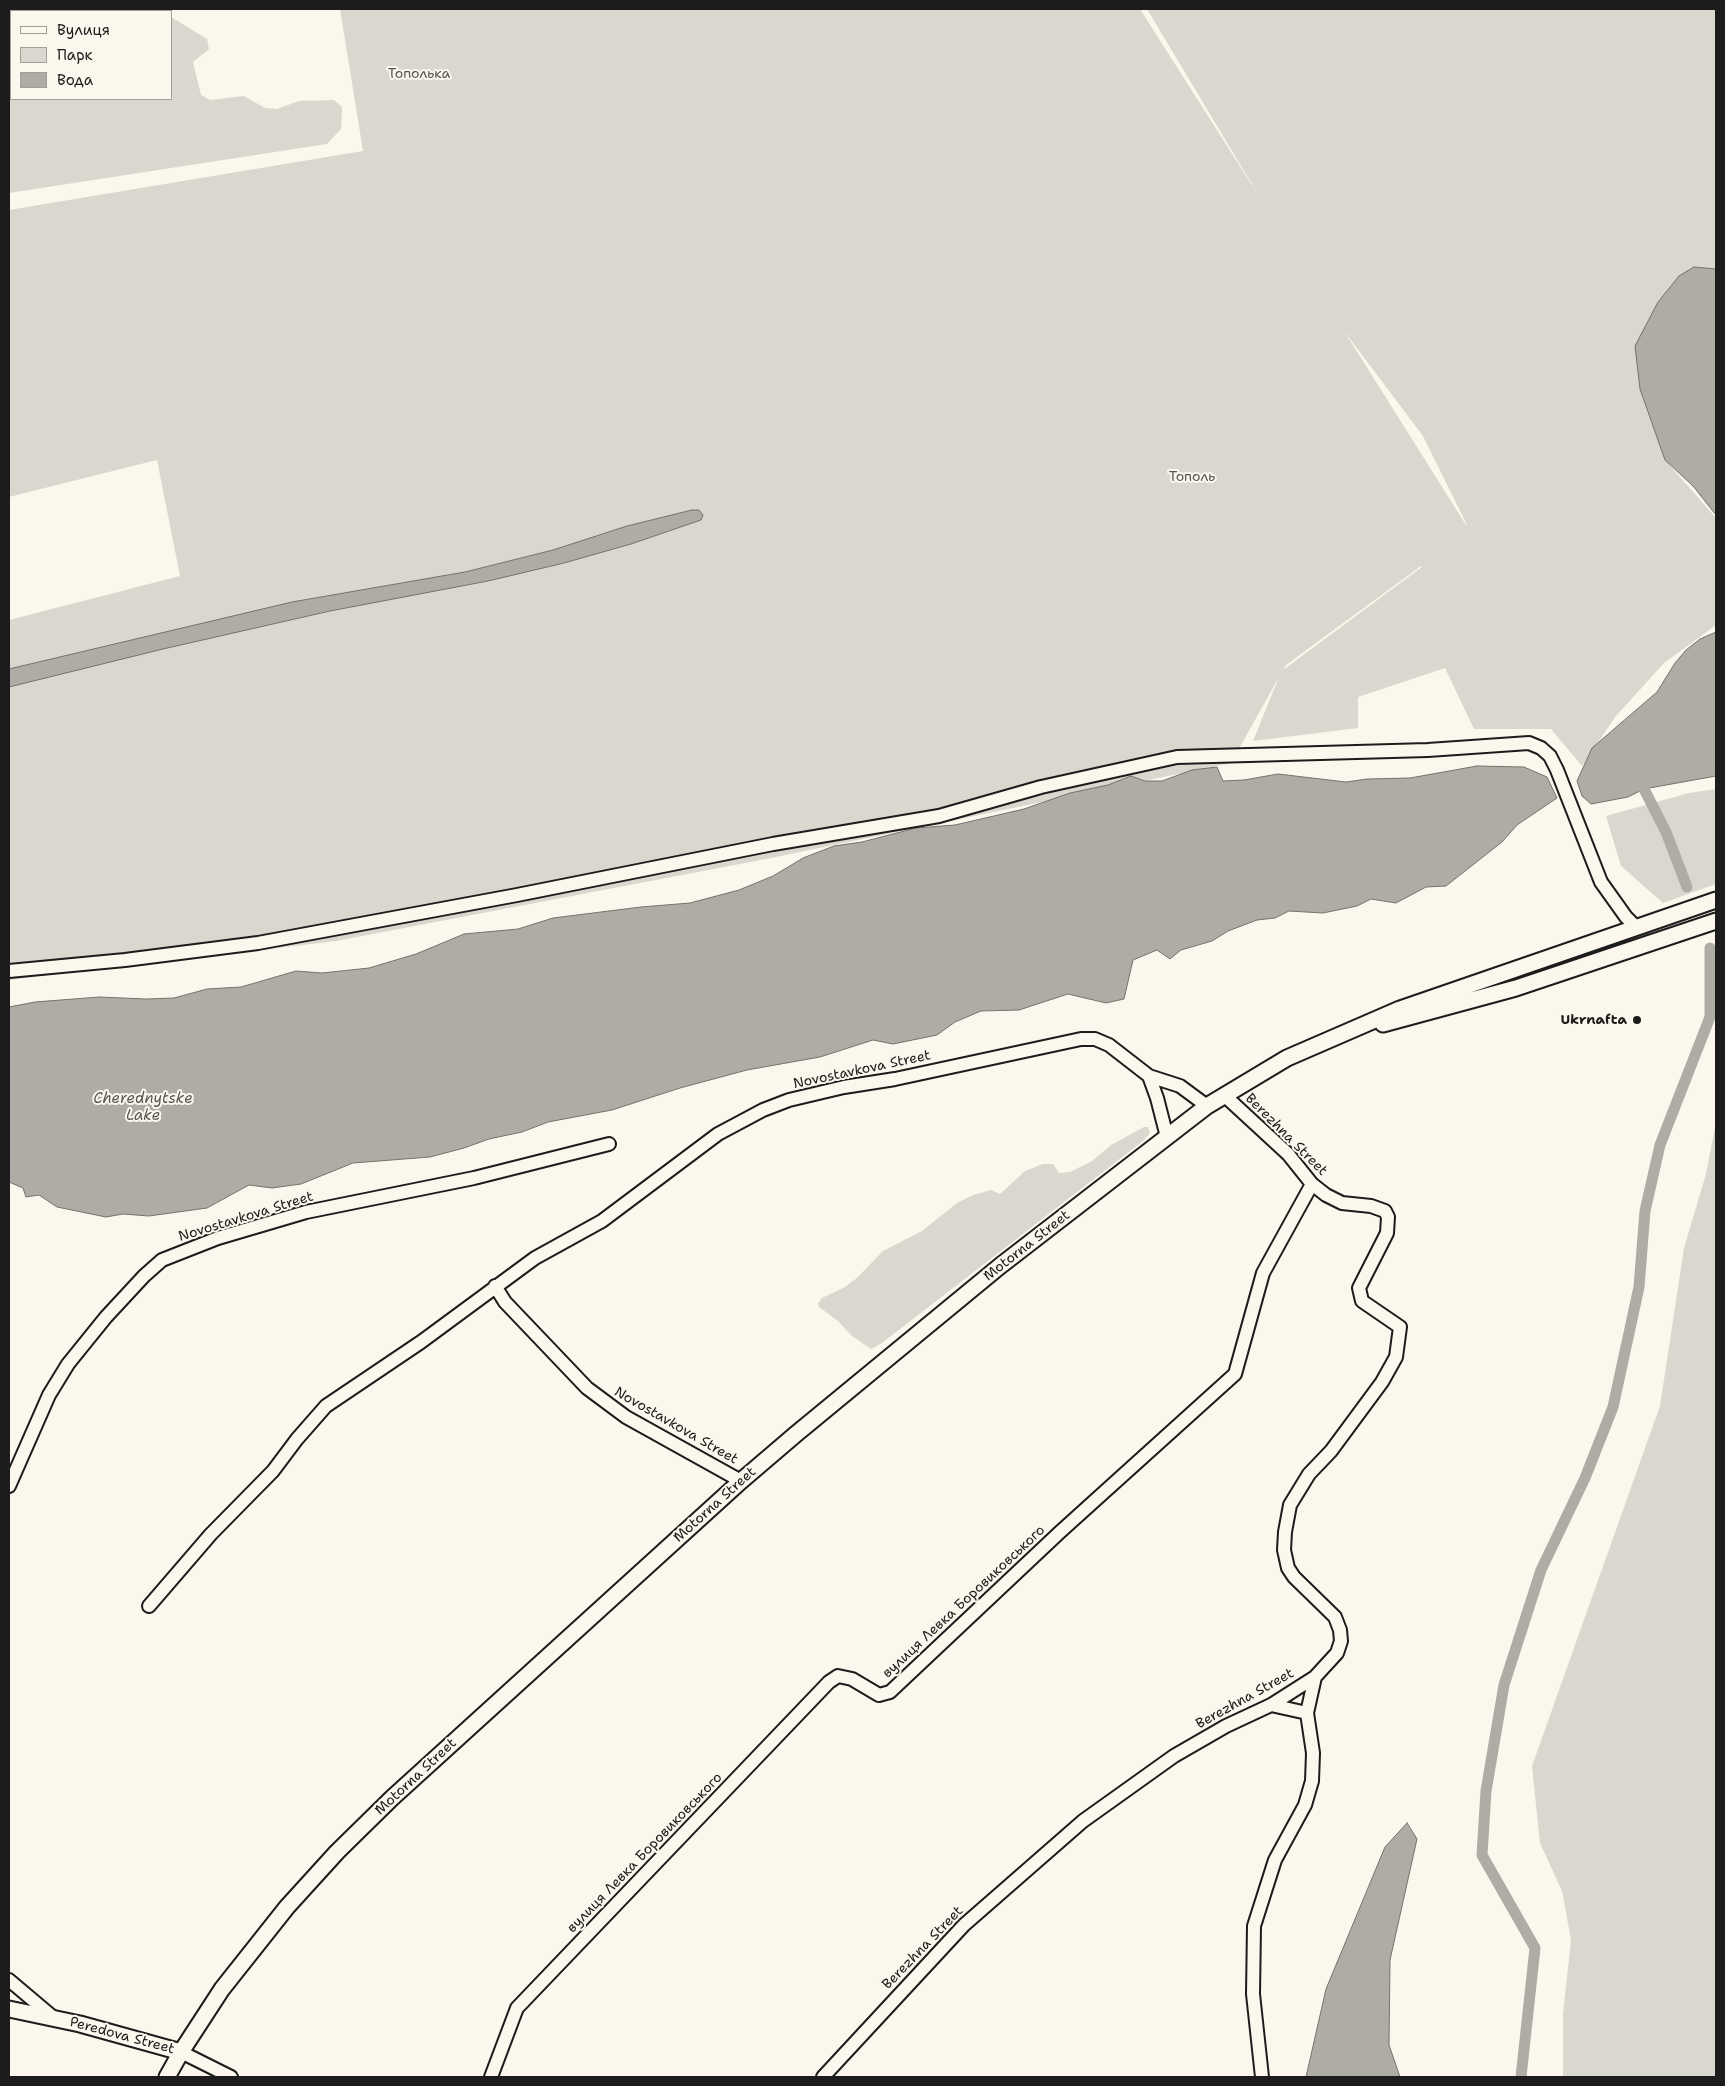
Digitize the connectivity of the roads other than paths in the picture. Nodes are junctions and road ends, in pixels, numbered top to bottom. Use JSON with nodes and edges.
{"nodes":[{"id":1,"x":1716,"y":900,"type":"edge"},
{"id":2,"x":1716,"y":921,"type":"edge"},
{"id":3,"x":1636,"y":927,"type":"junction"},
{"id":4,"x":9,"y":971,"type":"edge"},
{"id":5,"x":1352,"y":1031,"type":"junction"},
{"id":6,"x":1149,"y":1076,"type":"junction"},
{"id":7,"x":1224,"y":1095,"type":"junction"},
{"id":8,"x":1207,"y":1106,"type":"junction"},
{"id":9,"x":1167,"y":1137,"type":"junction"},
{"id":10,"x":609,"y":1144,"type":"dead end"},
{"id":11,"x":1312,"y":1184,"type":"junction"},
{"id":12,"x":495,"y":1286,"type":"junction"},
{"id":13,"x":741,"y":1481,"type":"junction"},
{"id":14,"x":9,"y":1486,"type":"edge"},
{"id":15,"x":149,"y":1606,"type":"dead end"},
{"id":16,"x":1315,"y":1677,"type":"junction"},
{"id":17,"x":1271,"y":1706,"type":"junction"},
{"id":18,"x":1307,"y":1713,"type":"junction"},
{"id":19,"x":9,"y":1980,"type":"edge"},
{"id":20,"x":9,"y":2009,"type":"edge"},
{"id":21,"x":54,"y":2018,"type":"junction"},
{"id":22,"x":181,"y":2052,"type":"junction"},
{"id":23,"x":168,"y":2077,"type":"edge"},
{"id":24,"x":231,"y":2077,"type":"edge"},
{"id":25,"x":490,"y":2077,"type":"edge"},
{"id":26,"x":823,"y":2077,"type":"edge"},
{"id":27,"x":1262,"y":2077,"type":"edge"}],
"edges":[{"from":1,"to":3,"type":"street"},
{"from":2,"to":5,"type":"street"},
{"from":3,"to":4,"type":"street"},
{"from":3,"to":5,"type":"street"},
{"from":5,"to":7,"type":"street","name":"Motorna Street"},
{"from":6,"to":8,"type":"street","name":"Novostavkova Street"},
{"from":6,"to":9,"type":"street"},
{"from":6,"to":12,"type":"street","name":"Novostavkova Street"},
{"from":7,"to":8,"type":"street","name":"Motorna Street"},
{"from":7,"to":11,"type":"street","name":"Berezhna Street"},
{"from":8,"to":9,"type":"street","name":"Motorna Street"},
{"from":9,"to":13,"type":"street","name":"Motorna Street"},
{"from":10,"to":14,"type":"street","name":"Novostavkova Street"},
{"from":11,"to":16,"type":"street","name":"Berezhna Street"},
{"from":11,"to":25,"type":"street","name":"вулиця Левка Боровиковського"},
{"from":12,"to":13,"type":"street","name":"Novostavkova Street"},
{"from":12,"to":15,"type":"street","name":"Novostavkova Street"},
{"from":13,"to":22,"type":"street","name":"Motorna Street"},
{"from":16,"to":17,"type":"street","name":"Berezhna Street"},
{"from":16,"to":18,"type":"street"},
{"from":17,"to":18,"type":"street"},
{"from":17,"to":26,"type":"street","name":"Berezhna Street"},
{"from":18,"to":27,"type":"street"},
{"from":19,"to":21,"type":"street"},
{"from":20,"to":21,"type":"street","name":"Peredova Street"},
{"from":21,"to":22,"type":"street","name":"Peredova Street"},
{"from":22,"to":23,"type":"street","name":"Motorna Street"},
{"from":22,"to":24,"type":"street","name":"Peredova Street"}]}
